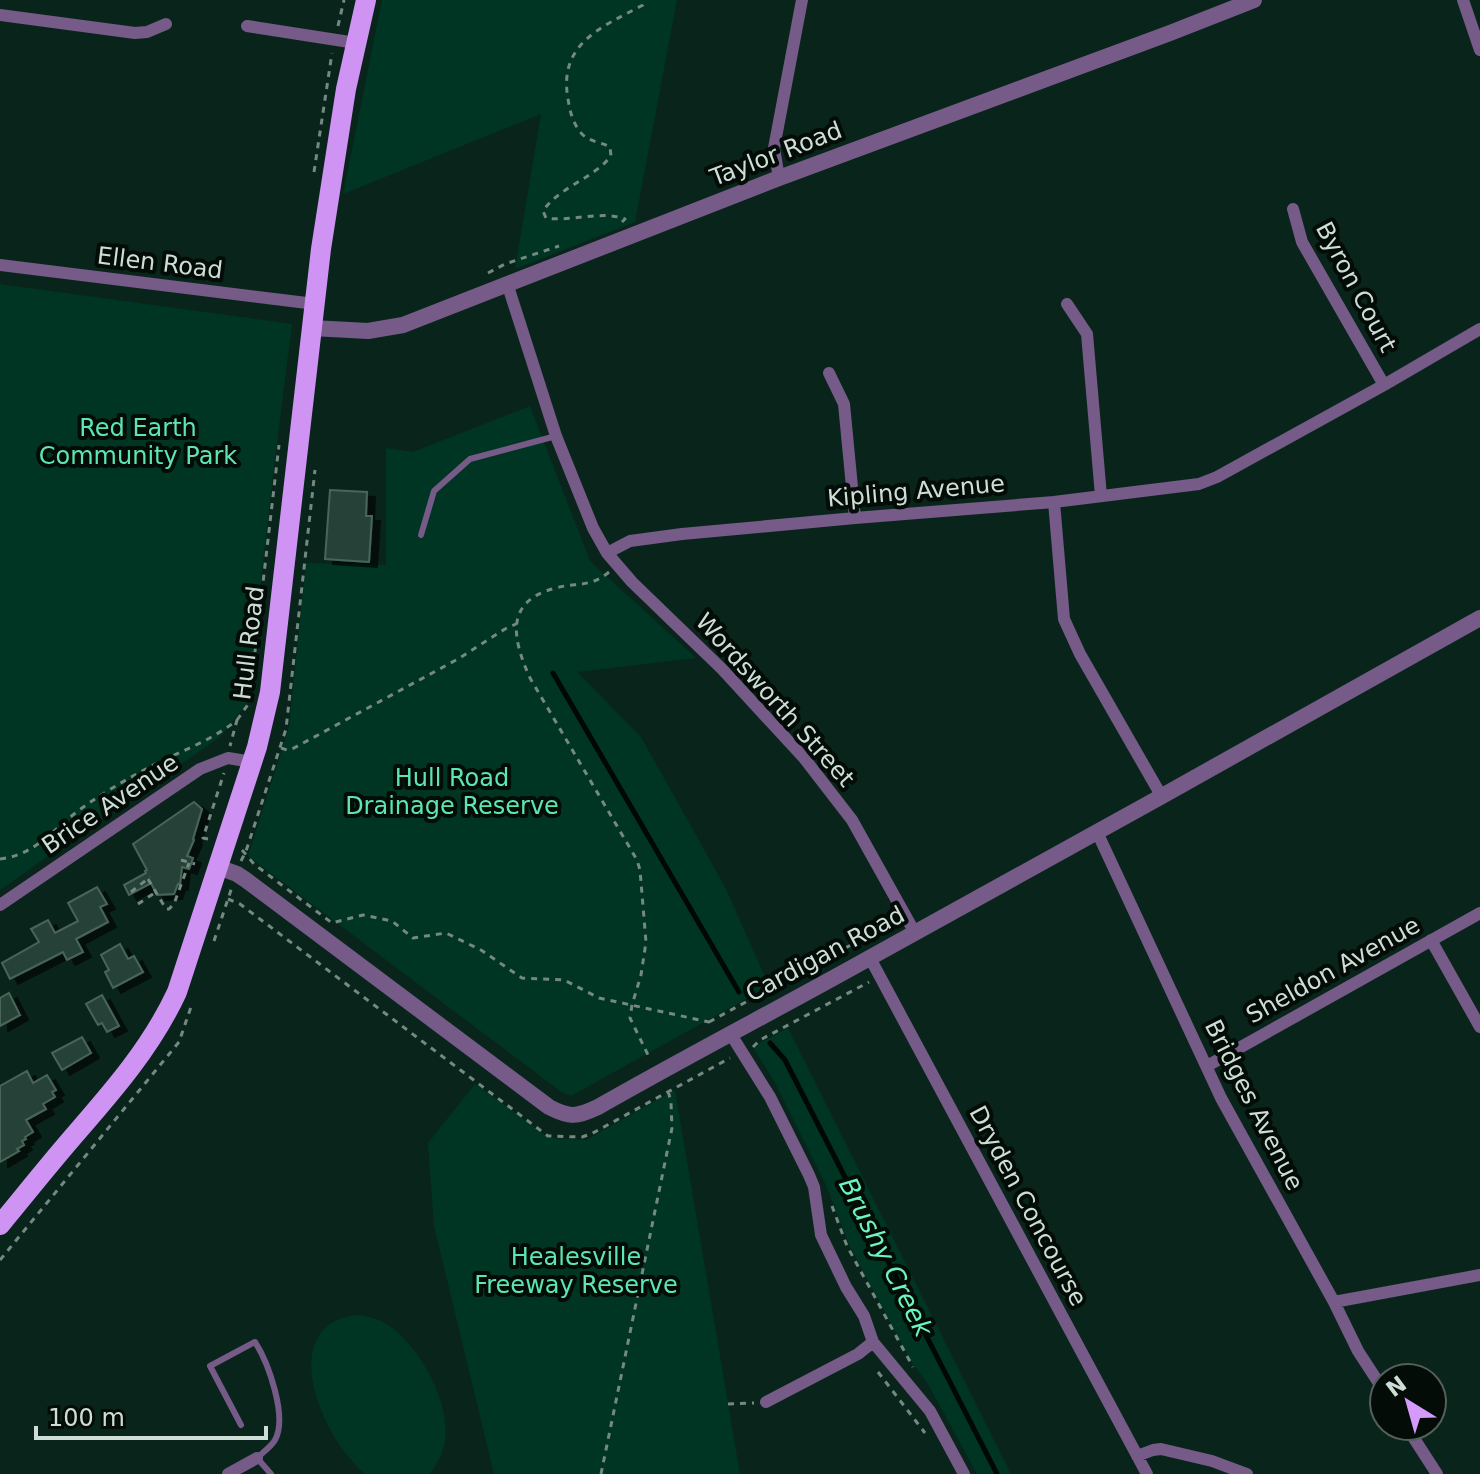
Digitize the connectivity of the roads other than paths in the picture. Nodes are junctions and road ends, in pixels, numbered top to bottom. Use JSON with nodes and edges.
{"nodes":[{"id":1,"x":366,"y":0,"type":"edge"},
{"id":2,"x":802,"y":0,"type":"edge"},
{"id":3,"x":1254,"y":0,"type":"edge"},
{"id":4,"x":1463,"y":0,"type":"edge"},
{"id":5,"x":0,"y":15,"type":"edge"},
{"id":6,"x":166,"y":24,"type":"dead end"},
{"id":7,"x":247,"y":26,"type":"dead end"},
{"id":8,"x":356,"y":43,"type":"junction"},
{"id":9,"x":1480,"y":50,"type":"edge"},
{"id":10,"x":779,"y":178,"type":"junction"},
{"id":11,"x":1293,"y":209,"type":"dead end"},
{"id":12,"x":0,"y":265,"type":"edge"},
{"id":13,"x":507,"y":283,"type":"junction"},
{"id":14,"x":315,"y":304,"type":"junction"},
{"id":15,"x":1067,"y":304,"type":"dead end"},
{"id":16,"x":312,"y":328,"type":"junction"},
{"id":17,"x":1480,"y":329,"type":"edge"},
{"id":18,"x":829,"y":373,"type":"dead end"},
{"id":19,"x":1384,"y":385,"type":"junction"},
{"id":20,"x":556,"y":436,"type":"junction"},
{"id":21,"x":1101,"y":496,"type":"junction"},
{"id":22,"x":1054,"y":502,"type":"junction"},
{"id":23,"x":855,"y":518,"type":"junction"},
{"id":24,"x":421,"y":535,"type":"dead end"},
{"id":25,"x":607,"y":553,"type":"junction"},
{"id":26,"x":1480,"y":618,"type":"edge"},
{"id":27,"x":252,"y":762,"type":"junction"},
{"id":28,"x":1162,"y":797,"type":"junction"},
{"id":29,"x":1097,"y":832,"type":"junction"},
{"id":30,"x":218,"y":867,"type":"junction"},
{"id":31,"x":0,"y":905,"type":"edge"},
{"id":32,"x":1480,"y":913,"type":"edge"},
{"id":33,"x":915,"y":933,"type":"junction"},
{"id":34,"x":1431,"y":940,"type":"junction"},
{"id":35,"x":870,"y":958,"type":"junction"},
{"id":36,"x":1480,"y":1027,"type":"edge"},
{"id":37,"x":730,"y":1033,"type":"junction"},
{"id":38,"x":1207,"y":1066,"type":"junction"},
{"id":39,"x":0,"y":1225,"type":"edge"},
{"id":40,"x":1480,"y":1275,"type":"edge"},
{"id":41,"x":1334,"y":1302,"type":"junction"},
{"id":42,"x":868,"y":1347,"type":"junction"},
{"id":43,"x":1368,"y":1366,"type":"edge"},
{"id":44,"x":766,"y":1402,"type":"road end"},
{"id":45,"x":241,"y":1425,"type":"dead end"},
{"id":46,"x":1416,"y":1442,"type":"edge"},
{"id":47,"x":1137,"y":1456,"type":"junction"},
{"id":48,"x":257,"y":1458,"type":"junction"},
{"id":49,"x":228,"y":1474,"type":"edge"},
{"id":50,"x":271,"y":1474,"type":"edge"},
{"id":51,"x":964,"y":1474,"type":"edge"},
{"id":52,"x":1147,"y":1474,"type":"edge"},
{"id":53,"x":1247,"y":1474,"type":"edge"},
{"id":54,"x":1437,"y":1474,"type":"edge"}],
"edges":[{"from":1,"to":8,"type":"main road","name":"Hull Road"},
{"from":2,"to":10,"type":"street"},
{"from":3,"to":10,"type":"street","name":"Taylor Road"},
{"from":4,"to":9,"type":"street"},
{"from":5,"to":6,"type":"street"},
{"from":7,"to":8,"type":"street"},
{"from":8,"to":14,"type":"main road","name":"Hull Road"},
{"from":10,"to":13,"type":"street","name":"Taylor Road"},
{"from":11,"to":19,"type":"street","name":"Byron Court"},
{"from":12,"to":14,"type":"street","name":"Ellen Road"},
{"from":13,"to":16,"type":"street","name":"Taylor Road"},
{"from":13,"to":20,"type":"street"},
{"from":14,"to":16,"type":"main road","name":"Hull Road"},
{"from":15,"to":21,"type":"street"},
{"from":16,"to":27,"type":"main road","name":"Hull Road"},
{"from":17,"to":19,"type":"street","name":"Kipling Avenue"},
{"from":18,"to":23,"type":"street"},
{"from":19,"to":21,"type":"street","name":"Kipling Avenue"},
{"from":20,"to":24,"type":"lane"},
{"from":20,"to":25,"type":"street"},
{"from":21,"to":22,"type":"street","name":"Kipling Avenue"},
{"from":22,"to":23,"type":"street","name":"Kipling Avenue"},
{"from":22,"to":28,"type":"street"},
{"from":23,"to":25,"type":"street","name":"Kipling Avenue"},
{"from":25,"to":33,"type":"street","name":"Wordsworth Street"},
{"from":26,"to":28,"type":"street","name":"Cardigan Road"},
{"from":27,"to":30,"type":"main road","name":"Hull Road"},
{"from":27,"to":31,"type":"street","name":"Brice Avenue"},
{"from":28,"to":29,"type":"street","name":"Cardigan Road"},
{"from":29,"to":33,"type":"street","name":"Cardigan Road"},
{"from":29,"to":38,"type":"street","name":"Bridges Avenue"},
{"from":30,"to":37,"type":"street","name":"Cardigan Road"},
{"from":30,"to":39,"type":"main road","name":"Hull Road"},
{"from":32,"to":34,"type":"street","name":"Sheldon Avenue"},
{"from":33,"to":35,"type":"street","name":"Cardigan Road"},
{"from":34,"to":36,"type":"street"},
{"from":34,"to":38,"type":"street","name":"Sheldon Avenue"},
{"from":35,"to":37,"type":"street","name":"Cardigan Road"},
{"from":35,"to":47,"type":"street","name":"Dryden Concourse"},
{"from":37,"to":42,"type":"street"},
{"from":38,"to":41,"type":"street","name":"Bridges Avenue"},
{"from":40,"to":41,"type":"street"},
{"from":41,"to":43,"type":"street","name":"Bridges Avenue"},
{"from":42,"to":44,"type":"street"},
{"from":42,"to":51,"type":"street"},
{"from":45,"to":48,"type":"lane"},
{"from":46,"to":54,"type":"street"},
{"from":47,"to":52,"type":"street","name":"Dryden Concourse"},
{"from":47,"to":53,"type":"street"},
{"from":48,"to":49,"type":"street"},
{"from":48,"to":50,"type":"lane"}]}
